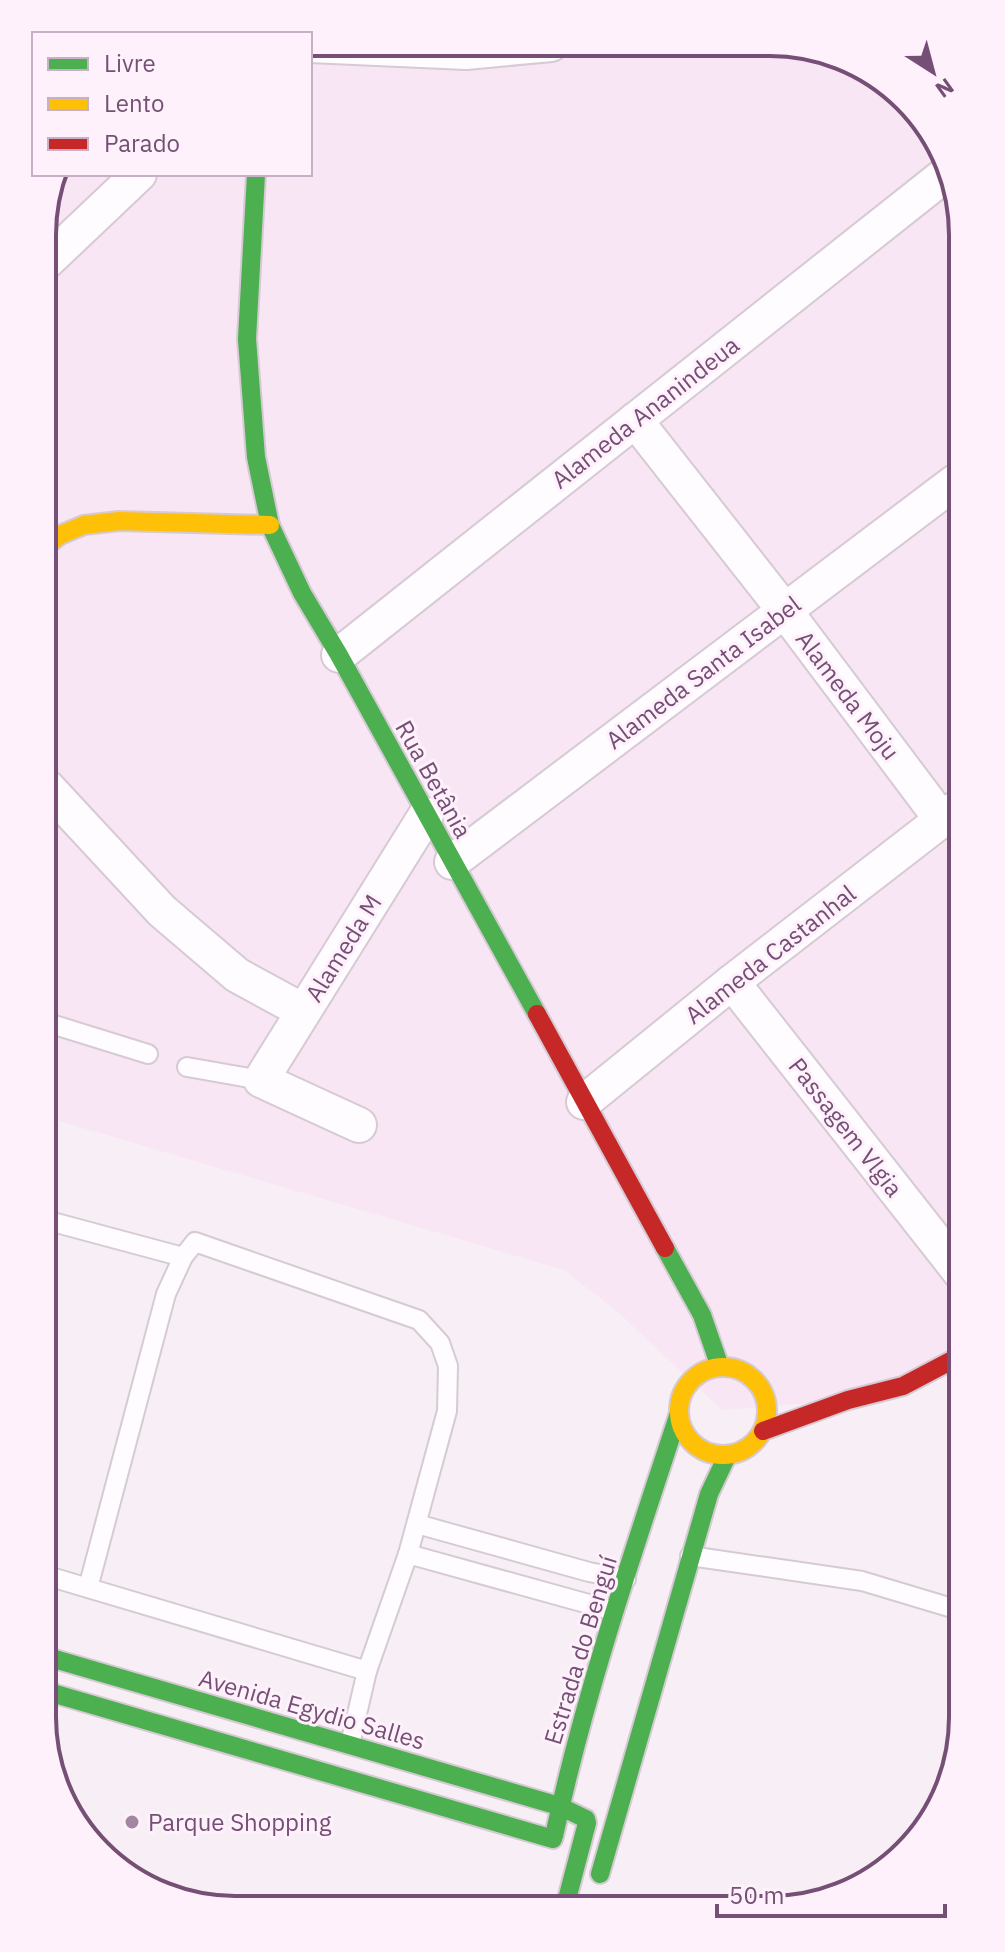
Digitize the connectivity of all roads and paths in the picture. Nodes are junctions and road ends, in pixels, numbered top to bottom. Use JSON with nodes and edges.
{"nodes":[{"id":1,"x":137,"y":176,"type":"edge"},
{"id":2,"x":256,"y":176,"type":"edge"},
{"id":3,"x":940,"y":178,"type":"edge"},
{"id":4,"x":56,"y":253,"type":"edge"},
{"id":5,"x":635,"y":420,"type":"junction"},
{"id":6,"x":949,"y":487,"type":"edge"},
{"id":7,"x":270,"y":525,"type":"junction"},
{"id":8,"x":56,"y":538,"type":"edge"},
{"id":9,"x":785,"y":611,"type":"junction"},
{"id":10,"x":339,"y":655,"type":"junction"},
{"id":11,"x":56,"y":797,"type":"edge"},
{"id":12,"x":949,"y":814,"type":"edge"},
{"id":13,"x":426,"y":815,"type":"junction"},
{"id":14,"x":452,"y":862,"type":"junction"},
{"id":15,"x":732,"y":982,"type":"junction"},
{"id":16,"x":303,"y":1011,"type":"junction"},
{"id":17,"x":56,"y":1025,"type":"edge"},
{"id":18,"x":148,"y":1054,"type":"dead end"},
{"id":19,"x":187,"y":1067,"type":"dead end"},
{"id":20,"x":261,"y":1080,"type":"junction"},
{"id":21,"x":584,"y":1102,"type":"junction"},
{"id":22,"x":359,"y":1125,"type":"dead end"},
{"id":23,"x":56,"y":1223,"type":"edge"},
{"id":24,"x":183,"y":1257,"type":"junction"},
{"id":25,"x":949,"y":1258,"type":"edge"},
{"id":26,"x":949,"y":1362,"type":"edge"},
{"id":27,"x":720,"y":1367,"type":"junction"},
{"id":28,"x":805,"y":1394,"type":"dead end"},
{"id":29,"x":848,"y":1400,"type":"junction"},
{"id":30,"x":679,"y":1413,"type":"junction"},
{"id":31,"x":763,"y":1431,"type":"junction"},
{"id":32,"x":727,"y":1456,"type":"junction"},
{"id":33,"x":417,"y":1524,"type":"junction"},
{"id":34,"x":408,"y":1554,"type":"junction"},
{"id":35,"x":690,"y":1556,"type":"junction"},
{"id":36,"x":56,"y":1578,"type":"edge"},
{"id":37,"x":626,"y":1579,"type":"junction"},
{"id":38,"x":88,"y":1588,"type":"junction"},
{"id":39,"x":949,"y":1607,"type":"edge"},
{"id":40,"x":614,"y":1611,"type":"junction"},
{"id":41,"x":56,"y":1659,"type":"edge"},
{"id":42,"x":367,"y":1671,"type":"junction"},
{"id":43,"x":56,"y":1694,"type":"edge"},
{"id":44,"x":350,"y":1744,"type":"junction"},
{"id":45,"x":559,"y":1806,"type":"junction"},
{"id":46,"x":595,"y":1889,"type":"dead end"},
{"id":47,"x":568,"y":1896,"type":"edge"}],
"edges":[{"from":1,"to":4,"type":"street"},
{"from":2,"to":7,"type":"street","name":"Rua Betânia"},
{"from":3,"to":5,"type":"street","name":"Alameda Ananindeua"},
{"from":5,"to":9,"type":"street","name":"Alameda Moju"},
{"from":5,"to":10,"type":"street","name":"Alameda Ananindeua"},
{"from":6,"to":9,"type":"street","name":"Alameda Santa Isabel"},
{"from":7,"to":8,"type":"street"},
{"from":7,"to":10,"type":"street","name":"Rua Betânia"},
{"from":9,"to":12,"type":"street","name":"Alameda Moju"},
{"from":9,"to":14,"type":"street","name":"Alameda Santa Isabel"},
{"from":10,"to":13,"type":"street","name":"Rua Betânia"},
{"from":11,"to":16,"type":"street"},
{"from":12,"to":15,"type":"street","name":"Alameda Castanhal"},
{"from":13,"to":14,"type":"street","name":"Rua Betânia"},
{"from":13,"to":16,"type":"street","name":"Alameda M"},
{"from":14,"to":21,"type":"street","name":"Rua Betânia"},
{"from":15,"to":21,"type":"street","name":"Alameda Castanhal"},
{"from":15,"to":25,"type":"street","name":"Passagem Vlgia"},
{"from":16,"to":20,"type":"street","name":"Alameda M"},
{"from":17,"to":18,"type":"lane"},
{"from":19,"to":20,"type":"lane"},
{"from":20,"to":22,"type":"street"},
{"from":21,"to":27,"type":"street","name":"Rua Betânia"},
{"from":23,"to":24,"type":"lane"},
{"from":24,"to":33,"type":"lane"},
{"from":24,"to":38,"type":"lane"},
{"from":26,"to":29,"type":"street"},
{"from":27,"to":30,"type":"street"},
{"from":27,"to":31,"type":"street"},
{"from":28,"to":29,"type":"street"},
{"from":29,"to":31,"type":"street"},
{"from":30,"to":32,"type":"street"},
{"from":30,"to":37,"type":"street","name":"Estrada do Benguí"},
{"from":31,"to":32,"type":"street"},
{"from":32,"to":35,"type":"street"},
{"from":33,"to":34,"type":"lane"},
{"from":33,"to":37,"type":"lane"},
{"from":34,"to":40,"type":"lane"},
{"from":34,"to":42,"type":"lane"},
{"from":35,"to":39,"type":"lane"},
{"from":35,"to":46,"type":"street"},
{"from":36,"to":38,"type":"lane"},
{"from":37,"to":40,"type":"street","name":"Estrada do Benguí"},
{"from":38,"to":42,"type":"lane"},
{"from":40,"to":45,"type":"street","name":"Estrada do Benguí"},
{"from":41,"to":44,"type":"street","name":"Avenida Egydio Salles"},
{"from":42,"to":44,"type":"lane"},
{"from":43,"to":45,"type":"street","name":"Estrada do Benguí"},
{"from":44,"to":45,"type":"street","name":"Avenida Egydio Salles"},
{"from":45,"to":47,"type":"street"}]}
